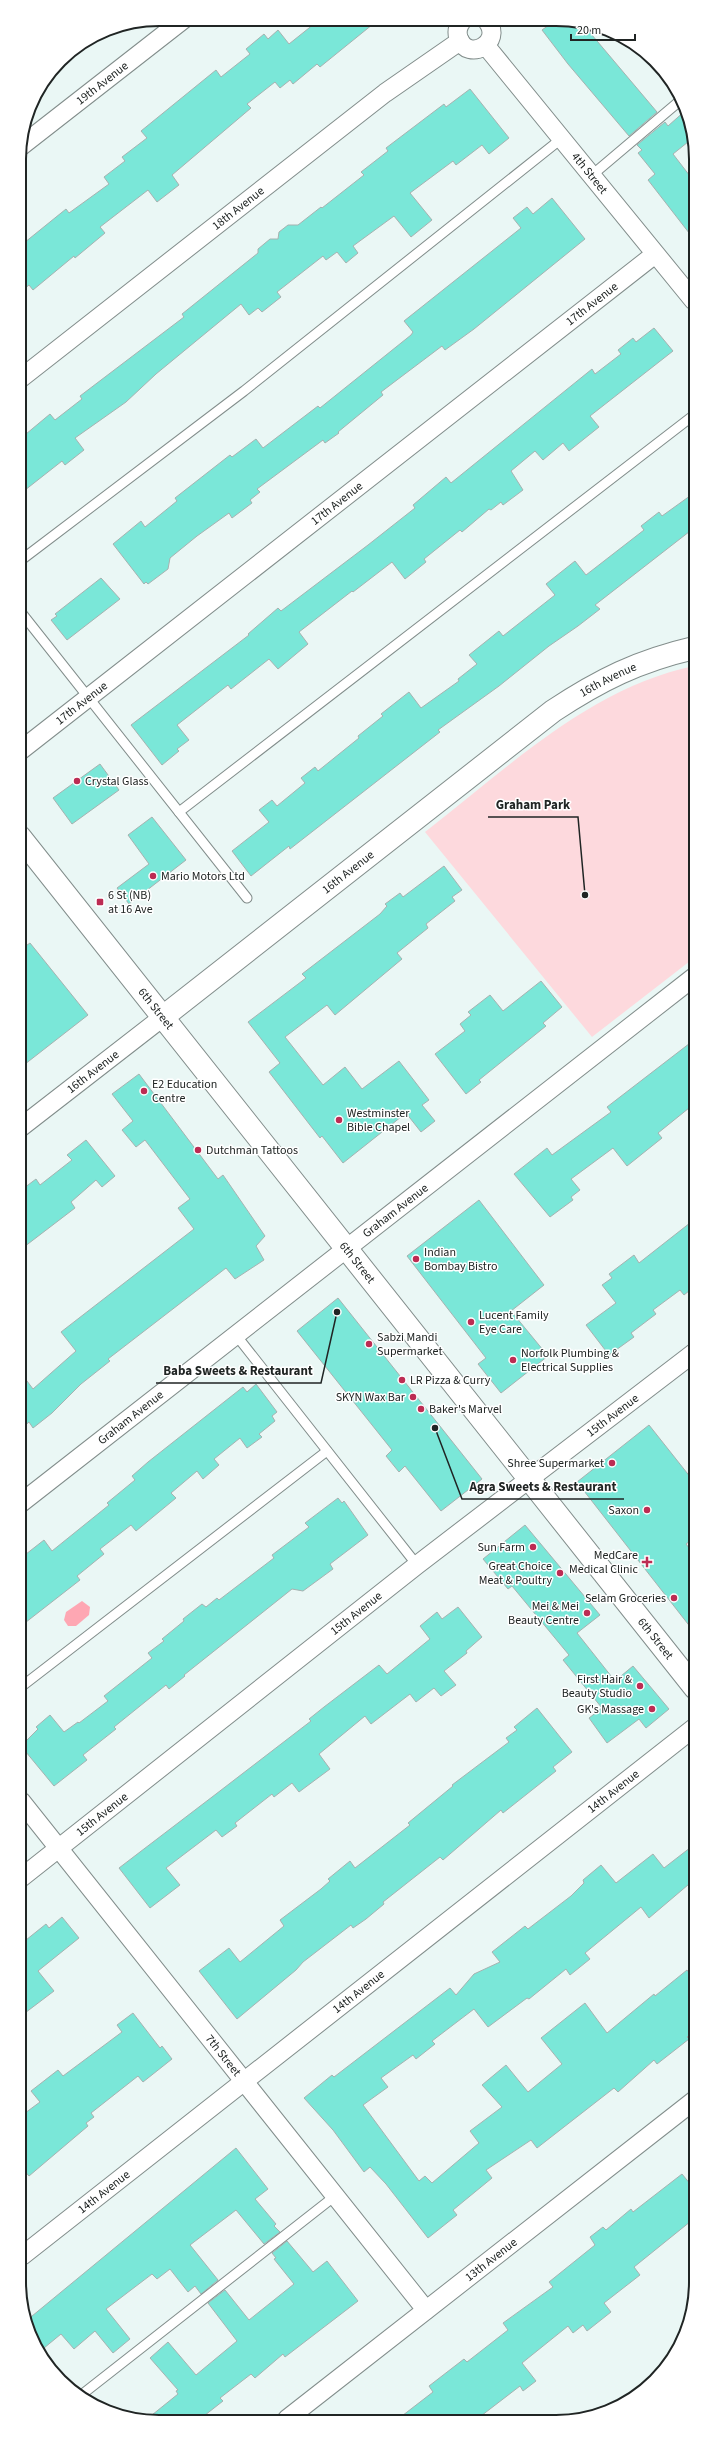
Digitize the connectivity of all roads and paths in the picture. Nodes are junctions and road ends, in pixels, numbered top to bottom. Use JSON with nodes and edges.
{"nodes":[{"id":1,"x":175,"y":26,"type":"edge"},
{"id":2,"x":460,"y":26,"type":"edge"},
{"id":3,"x":490,"y":26,"type":"edge"},
{"id":4,"x":460,"y":41,"type":"junction"},
{"id":5,"x":486,"y":46,"type":"junction"},
{"id":6,"x":677,"y":103,"type":"edge"},
{"id":7,"x":561,"y":139,"type":"junction"},
{"id":8,"x":28,"y":141,"type":"edge"},
{"id":9,"x":591,"y":176,"type":"junction"},
{"id":10,"x":654,"y":255,"type":"junction"},
{"id":11,"x":689,"y":295,"type":"edge"},
{"id":12,"x":26,"y":374,"type":"edge"},
{"id":13,"x":689,"y":419,"type":"edge"},
{"id":14,"x":26,"y":556,"type":"edge"},
{"id":15,"x":26,"y":618,"type":"edge"},
{"id":16,"x":689,"y":649,"type":"edge"},
{"id":17,"x":89,"y":697,"type":"junction"},
{"id":18,"x":26,"y":746,"type":"edge"},
{"id":19,"x":179,"y":812,"type":"junction"},
{"id":20,"x":26,"y":845,"type":"edge"},
{"id":21,"x":247,"y":898,"type":"dead end"},
{"id":22,"x":689,"y":981,"type":"edge"},
{"id":23,"x":163,"y":1017,"type":"junction"},
{"id":24,"x":26,"y":1123,"type":"edge"},
{"id":25,"x":345,"y":1248,"type":"junction"},
{"id":26,"x":236,"y":1335,"type":"junction"},
{"id":27,"x":689,"y":1357,"type":"edge"},
{"id":28,"x":327,"y":1451,"type":"junction"},
{"id":29,"x":529,"y":1480,"type":"junction"},
{"id":30,"x":26,"y":1499,"type":"edge"},
{"id":31,"x":417,"y":1565,"type":"junction"},
{"id":32,"x":689,"y":1680,"type":"edge"},
{"id":33,"x":26,"y":1683,"type":"edge"},
{"id":34,"x":689,"y":1732,"type":"edge"},
{"id":35,"x":26,"y":1807,"type":"edge"},
{"id":36,"x":60,"y":1849,"type":"junction"},
{"id":37,"x":26,"y":1874,"type":"edge"},
{"id":38,"x":244,"y":2080,"type":"junction"},
{"id":39,"x":689,"y":2104,"type":"edge"},
{"id":40,"x":335,"y":2196,"type":"junction"},
{"id":41,"x":26,"y":2253,"type":"edge"},
{"id":42,"x":426,"y":2310,"type":"junction"},
{"id":43,"x":85,"y":2392,"type":"edge"},
{"id":44,"x":292,"y":2415,"type":"edge"}],
"edges":[{"from":1,"to":8,"type":"street","name":"19th Avenue"},
{"from":2,"to":4,"type":"street"},
{"from":3,"to":5,"type":"street"},
{"from":4,"to":5,"type":"street"},
{"from":4,"to":12,"type":"street","name":"18th Avenue"},
{"from":5,"to":7,"type":"street","name":"4th Street"},
{"from":6,"to":9,"type":"lane"},
{"from":7,"to":9,"type":"street","name":"4th Street"},
{"from":7,"to":14,"type":"lane"},
{"from":9,"to":10,"type":"street","name":"4th Street"},
{"from":10,"to":11,"type":"street","name":"4th Street"},
{"from":10,"to":17,"type":"street","name":"17th Avenue"},
{"from":13,"to":19,"type":"lane"},
{"from":15,"to":17,"type":"lane"},
{"from":16,"to":23,"type":"street","name":"16th Avenue"},
{"from":17,"to":18,"type":"street","name":"17th Avenue"},
{"from":17,"to":19,"type":"lane"},
{"from":19,"to":21,"type":"lane"},
{"from":20,"to":23,"type":"street","name":"6th Street"},
{"from":22,"to":25,"type":"street","name":"Graham Avenue"},
{"from":23,"to":24,"type":"street","name":"16th Avenue"},
{"from":23,"to":25,"type":"street","name":"6th Street"},
{"from":25,"to":26,"type":"street","name":"Graham Avenue"},
{"from":25,"to":29,"type":"street","name":"6th Street"},
{"from":26,"to":28,"type":"lane"},
{"from":26,"to":30,"type":"street","name":"Graham Avenue"},
{"from":27,"to":29,"type":"street","name":"15th Avenue"},
{"from":28,"to":31,"type":"lane"},
{"from":28,"to":33,"type":"lane"},
{"from":29,"to":31,"type":"street","name":"15th Avenue"},
{"from":29,"to":32,"type":"street","name":"6th Street"},
{"from":31,"to":36,"type":"street","name":"15th Avenue"},
{"from":34,"to":38,"type":"street","name":"14th Avenue"},
{"from":35,"to":36,"type":"street","name":"7th Street"},
{"from":36,"to":37,"type":"street","name":"15th Avenue"},
{"from":36,"to":38,"type":"street","name":"7th Street"},
{"from":38,"to":40,"type":"street","name":"7th Street"},
{"from":38,"to":41,"type":"street","name":"14th Avenue"},
{"from":39,"to":42,"type":"street","name":"13th Avenue"},
{"from":40,"to":42,"type":"street","name":"7th Street"},
{"from":40,"to":43,"type":"lane"},
{"from":42,"to":44,"type":"street","name":"13th Avenue"}]}
